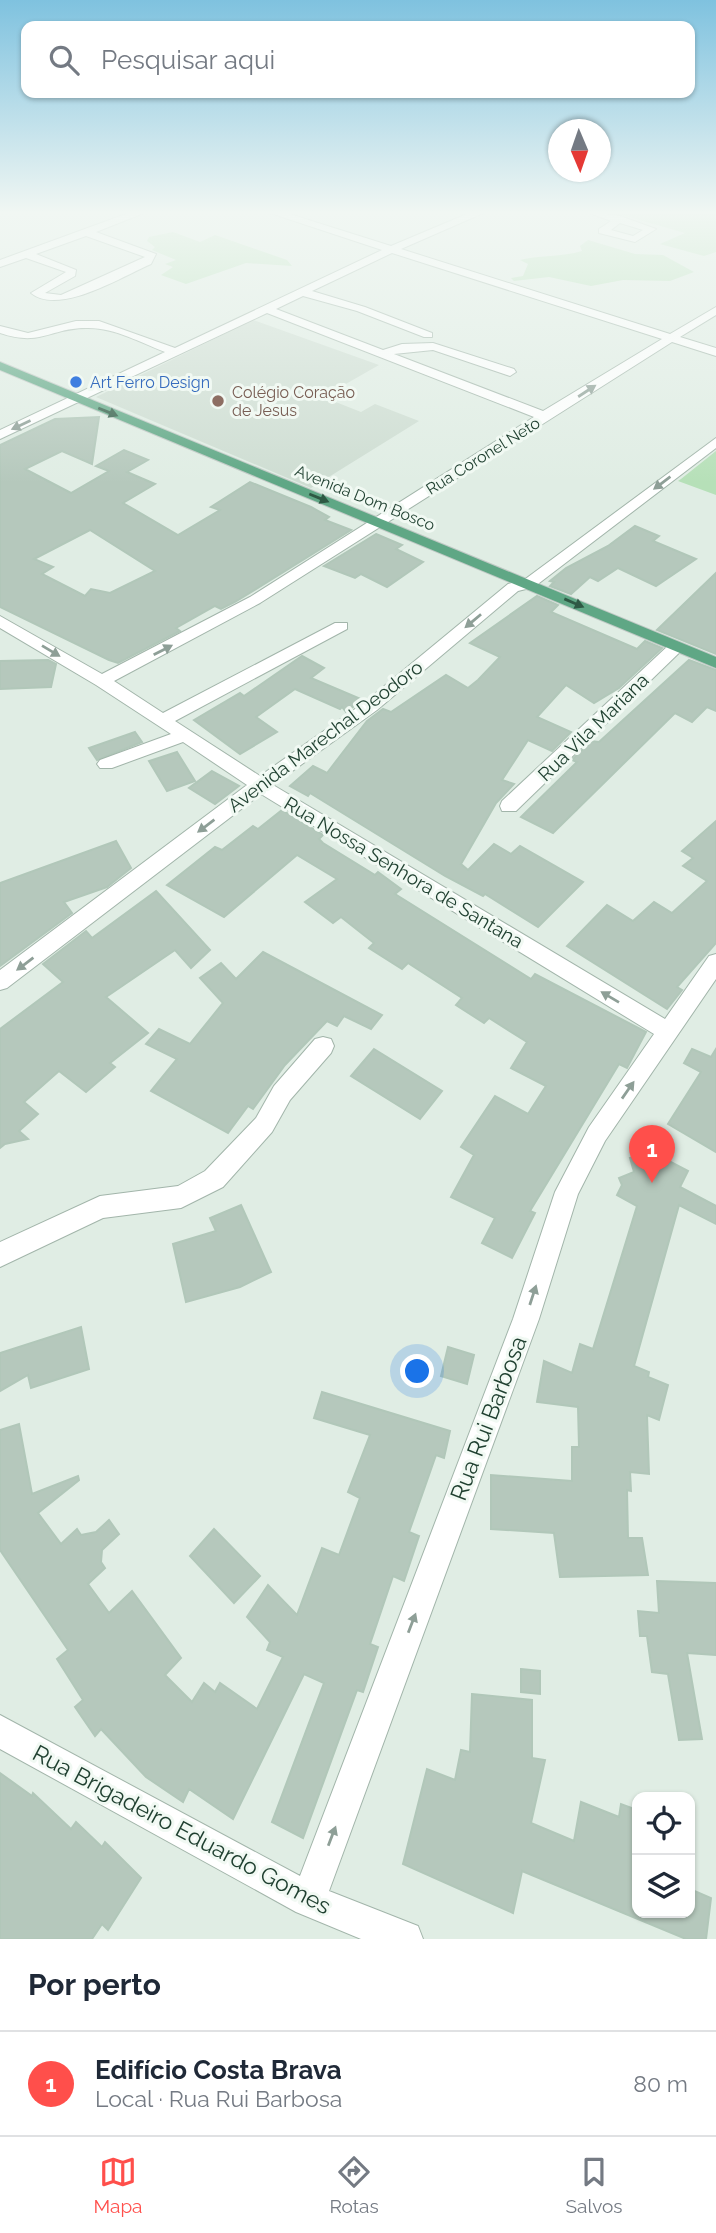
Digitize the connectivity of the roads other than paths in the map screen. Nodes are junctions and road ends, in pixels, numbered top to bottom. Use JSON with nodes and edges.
{"nodes":[{"id":1,"x":282,"y":301,"type":"edge"},
{"id":2,"x":335,"y":301,"type":"edge"},
{"id":3,"x":554,"y":301,"type":"edge"},
{"id":4,"x":267,"y":309,"type":"junction"},
{"id":5,"x":716,"y":310,"type":"edge"},
{"id":6,"x":0,"y":329,"type":"edge"},
{"id":7,"x":428,"y":335,"type":"dead end"},
{"id":8,"x":670,"y":338,"type":"junction"},
{"id":9,"x":176,"y":352,"type":"junction"},
{"id":10,"x":716,"y":352,"type":"edge"},
{"id":11,"x":384,"y":353,"type":"junction"},
{"id":12,"x":0,"y":366,"type":"edge"},
{"id":13,"x":510,"y":372,"type":"dead end"},
{"id":14,"x":77,"y":399,"type":"junction"},
{"id":15,"x":546,"y":417,"type":"junction"},
{"id":16,"x":0,"y":435,"type":"edge"},
{"id":17,"x":716,"y":442,"type":"edge"},
{"id":18,"x":379,"y":523,"type":"junction"},
{"id":19,"x":529,"y":584,"type":"junction"},
{"id":20,"x":0,"y":621,"type":"edge"},
{"id":21,"x":341,"y":626,"type":"dead end"},
{"id":22,"x":22,"y":634,"type":"junction"},
{"id":23,"x":0,"y":635,"type":"edge"},
{"id":24,"x":676,"y":647,"type":"junction"},
{"id":25,"x":716,"y":663,"type":"edge"},
{"id":26,"x":102,"y":681,"type":"junction"},
{"id":27,"x":163,"y":720,"type":"junction"},
{"id":28,"x":186,"y":736,"type":"junction"},
{"id":29,"x":106,"y":764,"type":"dead end"},
{"id":30,"x":260,"y":785,"type":"junction"},
{"id":31,"x":509,"y":806,"type":"dead end"},
{"id":32,"x":716,"y":962,"type":"edge"},
{"id":33,"x":0,"y":982,"type":"edge"},
{"id":34,"x":668,"y":1032,"type":"junction"},
{"id":35,"x":323,"y":1046,"type":"dead end"},
{"id":36,"x":0,"y":1255,"type":"edge"},
{"id":37,"x":0,"y":1731,"type":"edge"},
{"id":38,"x":308,"y":1900,"type":"junction"},
{"id":39,"x":405,"y":1939,"type":"edge"}],
"edges":[{"from":1,"to":4,"type":"street"},
{"from":2,"to":7,"type":"street"},
{"from":3,"to":8,"type":"street"},
{"from":4,"to":9,"type":"street"},
{"from":4,"to":11,"type":"street"},
{"from":5,"to":8,"type":"street","name":"Rua Coronel Neto"},
{"from":6,"to":9,"type":"street"},
{"from":8,"to":10,"type":"street"},
{"from":15,"to":8,"type":"street","name":"Rua Coronel Neto","one_way":true},
{"from":9,"to":14,"type":"street"},
{"from":11,"to":13,"type":"street"},
{"from":11,"to":15,"type":"street"},
{"from":12,"to":14,"type":"main road","name":"Avenida Dom Bosco"},
{"from":14,"to":16,"type":"street","one_way":true},
{"from":14,"to":18,"type":"main road","name":"Avenida Dom Bosco","one_way":true},
{"from":15,"to":18,"type":"street","name":"Rua Coronel Neto"},
{"from":17,"to":19,"type":"street","name":"Avenida Marechal Deodoro","one_way":true},
{"from":18,"to":19,"type":"main road","name":"Avenida Dom Bosco"},
{"from":26,"to":18,"type":"street","name":"Rua Coronel Neto","one_way":true},
{"from":19,"to":24,"type":"main road","name":"Avenida Dom Bosco","one_way":true},
{"from":19,"to":30,"type":"street","name":"Avenida Marechal Deodoro","one_way":true},
{"from":20,"to":22,"type":"street","name":"Rua Nossa Senhora de Santana"},
{"from":21,"to":27,"type":"street"},
{"from":22,"to":23,"type":"street"},
{"from":22,"to":26,"type":"street","name":"Rua Nossa Senhora de Santana","one_way":true},
{"from":24,"to":25,"type":"main road","name":"Avenida Dom Bosco"},
{"from":24,"to":31,"type":"street","name":"Rua Vila Mariana"},
{"from":26,"to":27,"type":"street","name":"Rua Nossa Senhora de Santana"},
{"from":27,"to":28,"type":"street","name":"Rua Nossa Senhora de Santana"},
{"from":28,"to":29,"type":"street"},
{"from":28,"to":30,"type":"street","name":"Rua Nossa Senhora de Santana"},
{"from":30,"to":33,"type":"street","name":"Avenida Marechal Deodoro","one_way":true},
{"from":34,"to":30,"type":"street","name":"Rua Nossa Senhora de Santana","one_way":true},
{"from":32,"to":34,"type":"street","name":"Rua Rui Barbosa"},
{"from":38,"to":34,"type":"street","name":"Rua Rui Barbosa","one_way":true},
{"from":35,"to":36,"type":"street"},
{"from":37,"to":38,"type":"street","name":"Rua Brigadeiro Eduardo Gomes"},
{"from":38,"to":39,"type":"street","name":"Rua Brigadeiro Eduardo Gomes"}]}
